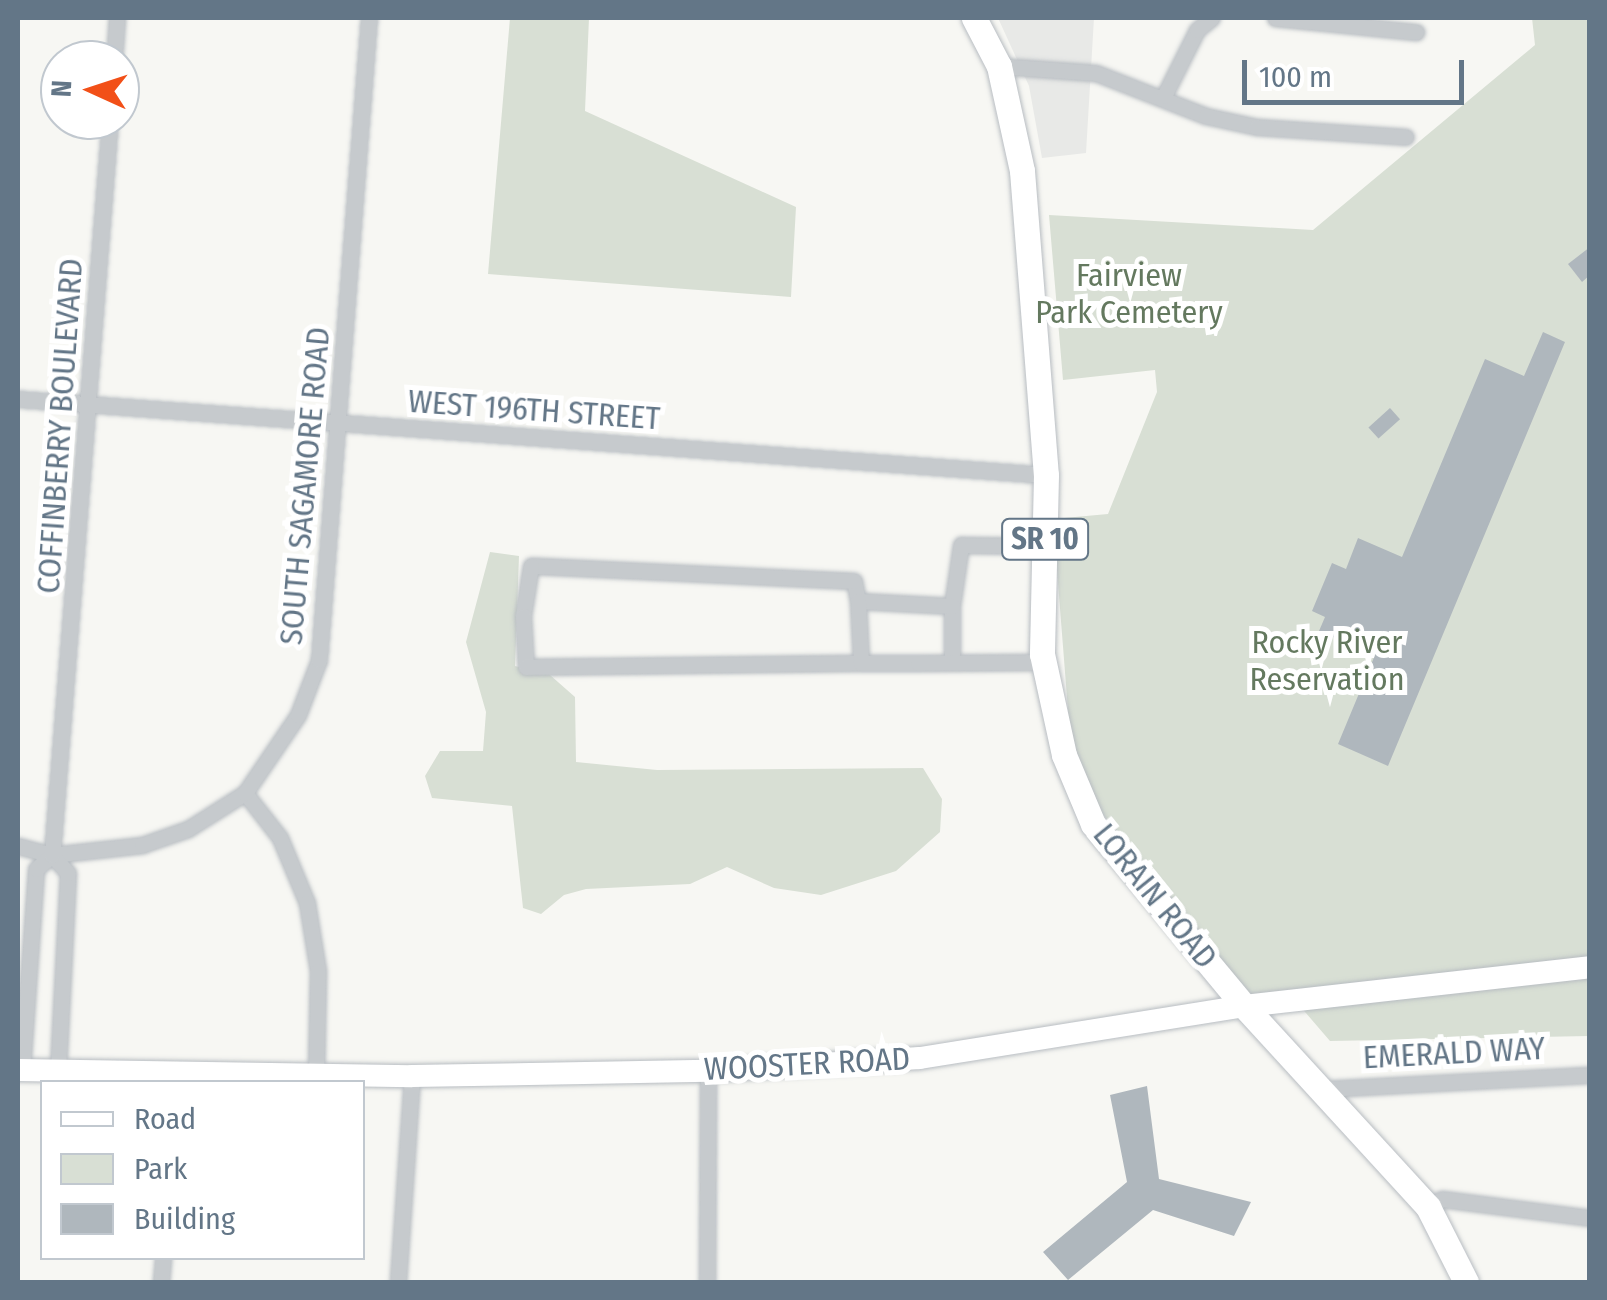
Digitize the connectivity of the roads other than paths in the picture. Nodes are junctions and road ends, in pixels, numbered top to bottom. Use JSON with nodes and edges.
{"nodes":[{"id":1,"x":369,"y":18,"type":"edge"},
{"id":2,"x":974,"y":18,"type":"edge"},
{"id":3,"x":1212,"y":18,"type":"edge"},
{"id":4,"x":1275,"y":18,"type":"edge"},
{"id":5,"x":1416,"y":32,"type":"dead end"},
{"id":6,"x":999,"y":66,"type":"junction"},
{"id":7,"x":1164,"y":96,"type":"junction"},
{"id":8,"x":1406,"y":137,"type":"dead end"},
{"id":9,"x":109,"y":140,"type":"edge"},
{"id":10,"x":18,"y":400,"type":"edge"},
{"id":11,"x":90,"y":405,"type":"junction"},
{"id":12,"x":338,"y":424,"type":"junction"},
{"id":13,"x":1046,"y":475,"type":"junction"},
{"id":14,"x":1044,"y":546,"type":"junction"},
{"id":15,"x":858,"y":601,"type":"junction"},
{"id":16,"x":952,"y":606,"type":"junction"},
{"id":17,"x":861,"y":662,"type":"junction"},
{"id":18,"x":952,"y":662,"type":"junction"},
{"id":19,"x":1044,"y":662,"type":"junction"},
{"id":20,"x":245,"y":792,"type":"junction"},
{"id":21,"x":18,"y":846,"type":"edge"},
{"id":22,"x":52,"y":856,"type":"junction"},
{"id":23,"x":1590,"y":967,"type":"edge"},
{"id":24,"x":1244,"y":1006,"type":"junction"},
{"id":25,"x":20,"y":1070,"type":"edge"},
{"id":26,"x":58,"y":1070,"type":"junction"},
{"id":27,"x":708,"y":1071,"type":"junction"},
{"id":28,"x":1590,"y":1074,"type":"edge"},
{"id":29,"x":316,"y":1075,"type":"junction"},
{"id":30,"x":412,"y":1076,"type":"junction"},
{"id":31,"x":176,"y":1077,"type":"edge"},
{"id":32,"x":1322,"y":1089,"type":"junction"},
{"id":33,"x":1428,"y":1208,"type":"junction"},
{"id":34,"x":1590,"y":1218,"type":"edge"},
{"id":35,"x":398,"y":1282,"type":"edge"},
{"id":36,"x":706,"y":1282,"type":"edge"},
{"id":37,"x":1466,"y":1282,"type":"edge"}],
"edges":[{"from":1,"to":12,"type":"street","name":"SOUTH SAGAMORE ROAD"},
{"from":2,"to":6,"type":"main road","name":"LORAIN ROAD","number":"SR 10"},
{"from":3,"to":7,"type":"street"},
{"from":4,"to":5,"type":"street"},
{"from":6,"to":7,"type":"street"},
{"from":6,"to":13,"type":"main road","name":"LORAIN ROAD","number":"SR 10"},
{"from":7,"to":8,"type":"street"},
{"from":9,"to":11,"type":"street","name":"COFFINBERRY BOULEVARD"},
{"from":10,"to":11,"type":"street","name":"WEST 196TH STREET"},
{"from":11,"to":12,"type":"street","name":"WEST 196TH STREET"},
{"from":11,"to":22,"type":"street","name":"COFFINBERRY BOULEVARD"},
{"from":12,"to":13,"type":"street","name":"WEST 196TH STREET"},
{"from":12,"to":20,"type":"street","name":"SOUTH SAGAMORE ROAD"},
{"from":13,"to":14,"type":"main road","name":"LORAIN ROAD","number":"SR 10"},
{"from":14,"to":16,"type":"street"},
{"from":14,"to":19,"type":"main road","name":"LORAIN ROAD","number":"SR 10"},
{"from":15,"to":16,"type":"street"},
{"from":15,"to":17,"type":"street"},
{"from":15,"to":17,"type":"street"},
{"from":16,"to":18,"type":"street"},
{"from":17,"to":18,"type":"street"},
{"from":18,"to":19,"type":"street"},
{"from":19,"to":24,"type":"main road","name":"LORAIN ROAD","number":"SR 10"},
{"from":20,"to":22,"type":"street","name":"SOUTH SAGAMORE ROAD"},
{"from":20,"to":29,"type":"street"},
{"from":21,"to":22,"type":"street"},
{"from":22,"to":25,"type":"street","name":"COFFINBERRY BOULEVARD"},
{"from":22,"to":26,"type":"street","name":"COFFINBERRY BOULEVARD"},
{"from":23,"to":24,"type":"main road","name":"WOOSTER ROAD"},
{"from":24,"to":27,"type":"main road","name":"WOOSTER ROAD"},
{"from":24,"to":32,"type":"main road","name":"LORAIN ROAD","number":"SR 10"},
{"from":25,"to":26,"type":"main road","name":"WOOSTER ROAD"},
{"from":26,"to":31,"type":"main road","name":"WOOSTER ROAD"},
{"from":27,"to":30,"type":"main road","name":"WOOSTER ROAD"},
{"from":27,"to":36,"type":"street"},
{"from":28,"to":32,"type":"street","name":"EMERALD WAY"},
{"from":29,"to":30,"type":"main road","name":"WOOSTER ROAD"},
{"from":29,"to":31,"type":"main road","name":"WOOSTER ROAD"},
{"from":30,"to":35,"type":"street"},
{"from":32,"to":33,"type":"main road","name":"LORAIN ROAD","number":"SR 10"},
{"from":33,"to":34,"type":"street"},
{"from":33,"to":37,"type":"main road","name":"LORAIN ROAD","number":"SR 10"}]}
